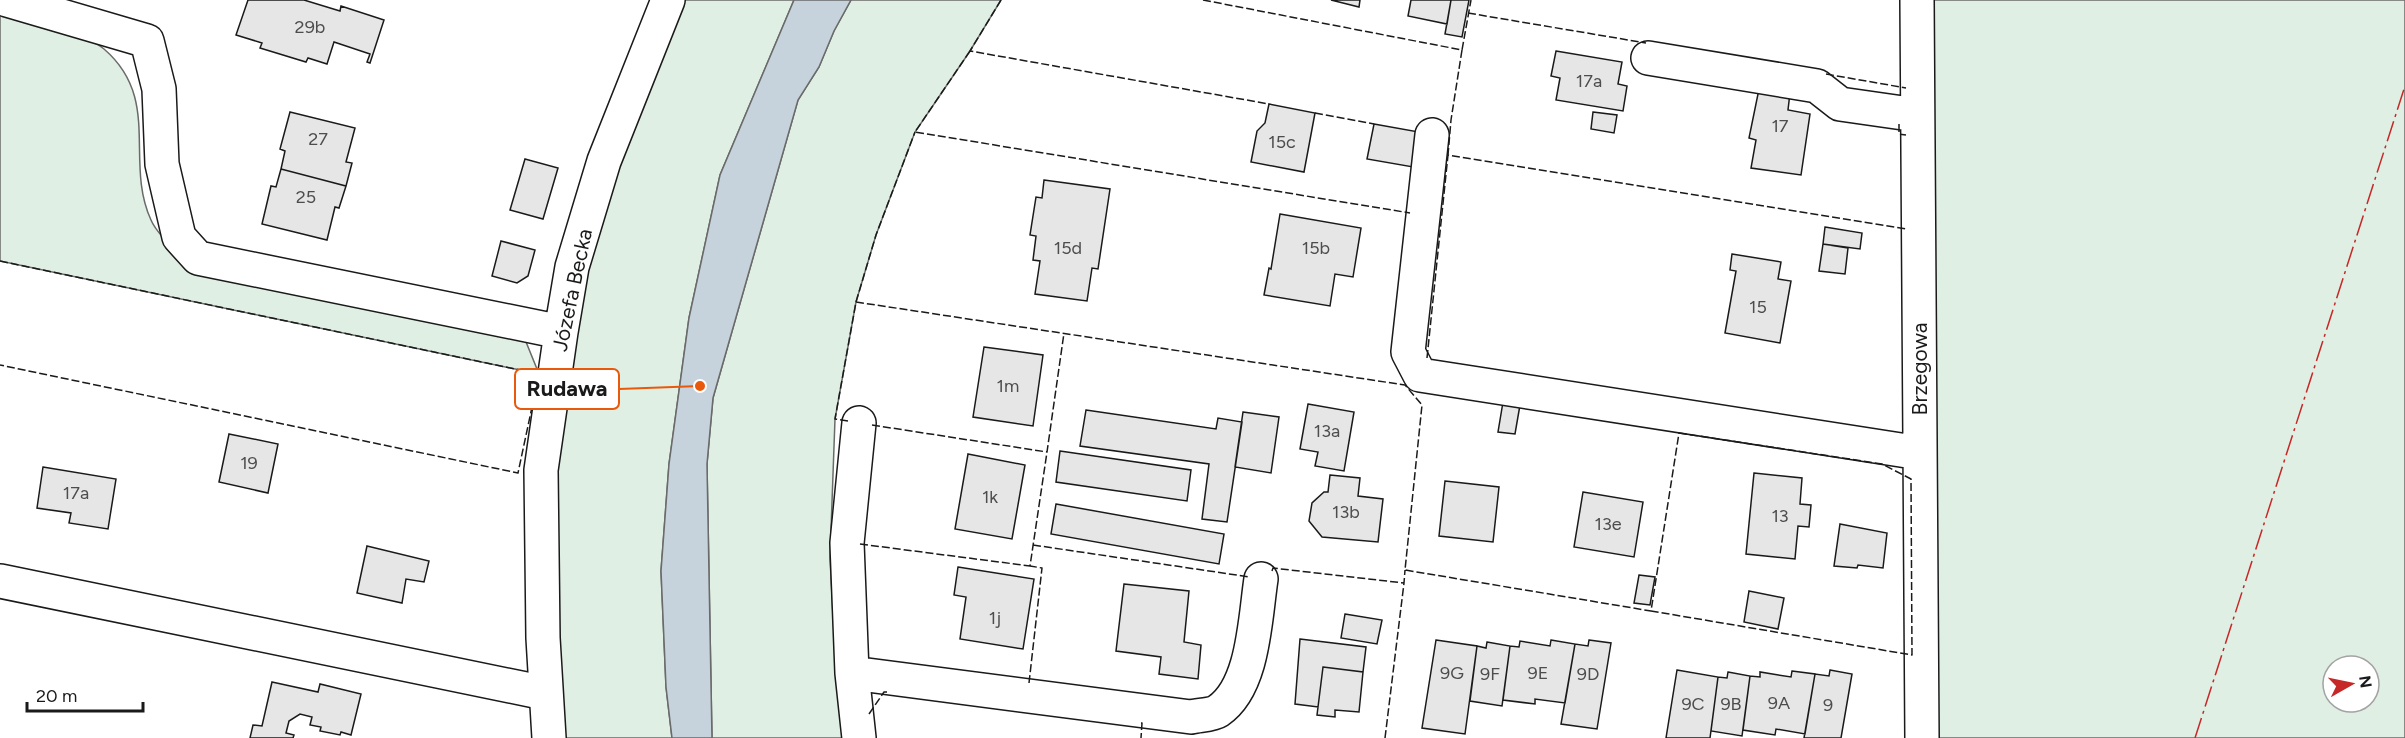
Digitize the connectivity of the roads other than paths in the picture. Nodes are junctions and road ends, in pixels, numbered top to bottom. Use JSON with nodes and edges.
{"nodes":[{"id":1,"x":7,"y":0,"type":"edge"},
{"id":2,"x":668,"y":0,"type":"edge"},
{"id":3,"x":1917,"y":0,"type":"edge"},
{"id":4,"x":1648,"y":58,"type":"dead end"},
{"id":5,"x":1917,"y":116,"type":"junction"},
{"id":6,"x":1432,"y":135,"type":"dead end"},
{"id":7,"x":561,"y":332,"type":"junction"},
{"id":8,"x":859,"y":423,"type":"dead end"},
{"id":9,"x":1920,"y":453,"type":"junction"},
{"id":10,"x":1261,"y":579,"type":"dead end"},
{"id":11,"x":0,"y":581,"type":"edge"},
{"id":12,"x":852,"y":673,"type":"junction"},
{"id":13,"x":546,"y":693,"type":"junction"},
{"id":14,"x":549,"y":738,"type":"edge"},
{"id":15,"x":859,"y":738,"type":"edge"},
{"id":16,"x":1922,"y":738,"type":"edge"}],
"edges":[{"from":1,"to":7,"type":"street"},
{"from":2,"to":7,"type":"street","name":"Józefa Becka"},
{"from":3,"to":5,"type":"street","name":"Brzegowa"},
{"from":4,"to":5,"type":"street"},
{"from":5,"to":9,"type":"street","name":"Brzegowa"},
{"from":6,"to":9,"type":"street"},
{"from":7,"to":13,"type":"street","name":"Józefa Becka"},
{"from":8,"to":12,"type":"street"},
{"from":9,"to":16,"type":"street","name":"Brzegowa"},
{"from":10,"to":12,"type":"street"},
{"from":11,"to":13,"type":"street"},
{"from":12,"to":15,"type":"street"},
{"from":13,"to":14,"type":"street","name":"Józefa Becka"}]}
